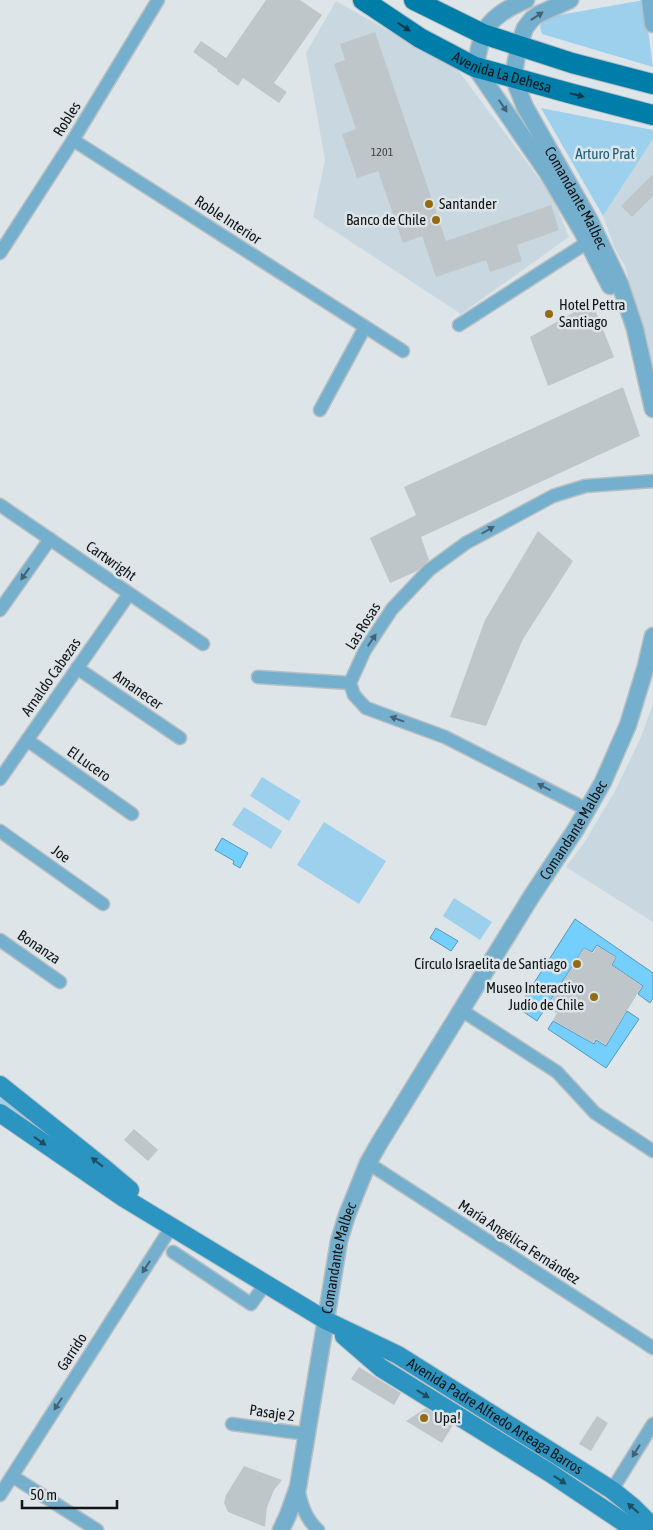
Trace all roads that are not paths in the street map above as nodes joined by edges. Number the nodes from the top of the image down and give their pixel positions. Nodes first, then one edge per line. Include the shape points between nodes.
1 (158, 0) edge
2 (363, 0) edge
3 (414, 0) edge
4 (526, 0) edge
5 (570, 0) edge
6 (650, 0) edge
7 (653, 24) edge
8 (483, 34) junction
9 (518, 45) junction
10 (475, 67) junction
11 (513, 77) junction
12 (653, 84) edge
13 (653, 115) edge
14 (72, 140) junction
15 (588, 242) junction
16 (0, 253) edge
17 (459, 325) dead end
18 (366, 327) junction
19 (403, 351) dead end
20 (641, 352) junction
21 (653, 409) edge
22 (320, 410) dead end
23 (653, 481) edge
24 (0, 505) edge
25 (50, 539) junction
26 (129, 594) junction
27 (0, 610) edge
28 (653, 636) edge
29 (203, 644) dead end
30 (77, 668) junction
31 (258, 677) dead end
32 (350, 683) junction
33 (180, 738) dead end
34 (27, 740) junction
35 (0, 779) edge
36 (588, 810) junction
37 (132, 814) dead end
38 (0, 831) edge
39 (103, 904) dead end
40 (0, 940) edge
41 (60, 982) dead end
42 (461, 1010) junction
43 (0, 1084) edge
44 (0, 1113) edge
45 (653, 1151) edge
46 (368, 1164) junction
47 (165, 1222) junction
48 (173, 1252) dead end
49 (266, 1283) junction
50 (327, 1321) junction
51 (653, 1348) edge
52 (232, 1424) dead end
53 (653, 1424) edge
54 (307, 1434) junction
55 (12, 1476) junction
56 (298, 1487) junction
57 (612, 1490) junction
58 (0, 1495) edge
59 (653, 1526) edge
60 (97, 1530) edge
61 (281, 1530) edge
62 (318, 1530) edge
63 (635, 1530) edge

1 - 14 street, Robles
2 -> 10 main road, Avenida La Dehesa via 420,38
3 - 8 main road, Avenida La Dehesa
4 - 8 street via 499,15
9 -> 5 street via 532,18
6 - 7 street
8 - 9 main road, Avenida La Dehesa
8 - 10 street
9 - 11 street
9 - 12 main road, Avenida La Dehesa via 580,66
10 - 11 main road, Avenida La Dehesa
10 -> 15 street, Comandante Malbec via 547,172
11 -> 13 main road, Avenida La Dehesa
11 - 20 street, Comandante Malbec via 525,107 606,250 623,291
14 - 16 street, Robles
14 - 18 street, Roble Interior
15 - 17 street, Comandante Malbec
15 - 20 street, Comandante Malbec
18 - 19 street, Roble Interior
18 - 22 street
20 - 21 street, Comandante Malbec
32 -> 23 street, Las Rosas via 392,609 429,570 466,543 553,496 585,486
24 - 25 street, Cartwright
25 - 26 street, Cartwright
25 -> 27 street
26 - 29 street, Cartwright
26 - 30 street, Arnaldo Cabezas
28 - 36 street, Comandante Malbec via 628,725
30 - 33 street, Amanecer
30 - 34 street, Arnaldo Cabezas
31 - 32 street
36 -> 32 street via 445,737 366,708 354,695
34 - 35 street, Arnaldo Cabezas
34 - 37 street, El Lucero
36 - 42 street, Comandante Malbec
38 - 39 street, Joe
40 - 41 street, Bonanza
42 - 45 street via 557,1072 595,1113
42 - 46 street, Comandante Malbec
47 -> 43 main road, Avenida Padre Alfredo Arteaga Barros
44 -> 47 main road, Avenida Padre Alfredo Arteaga Barros
46 - 50 street, Comandante Malbec via 339,1241
46 - 51 street, María Angélica Fernández
47 - 49 main road, Avenida Padre Alfredo Arteaga Barros
47 -> 55 street, Garrido
48 - 49 street via 252,1304
49 - 50 main road, Avenida Padre Alfredo Arteaga Barros
50 - 54 street, Comandante Malbec
50 - 57 main road, Avenida Padre Alfredo Arteaga Barros via 398,1355
50 -> 63 main road, Avenida Padre Alfredo Arteaga Barros via 381,1368
52 - 54 street, Pasaje 2
53 -> 57 street
54 - 56 street, Comandante Malbec
55 - 58 street, Garrido
55 - 60 street
56 - 61 street, Comandante Malbec
56 - 62 street via 301,1505
59 -> 57 main road, Avenida Padre Alfredo Arteaga Barros

